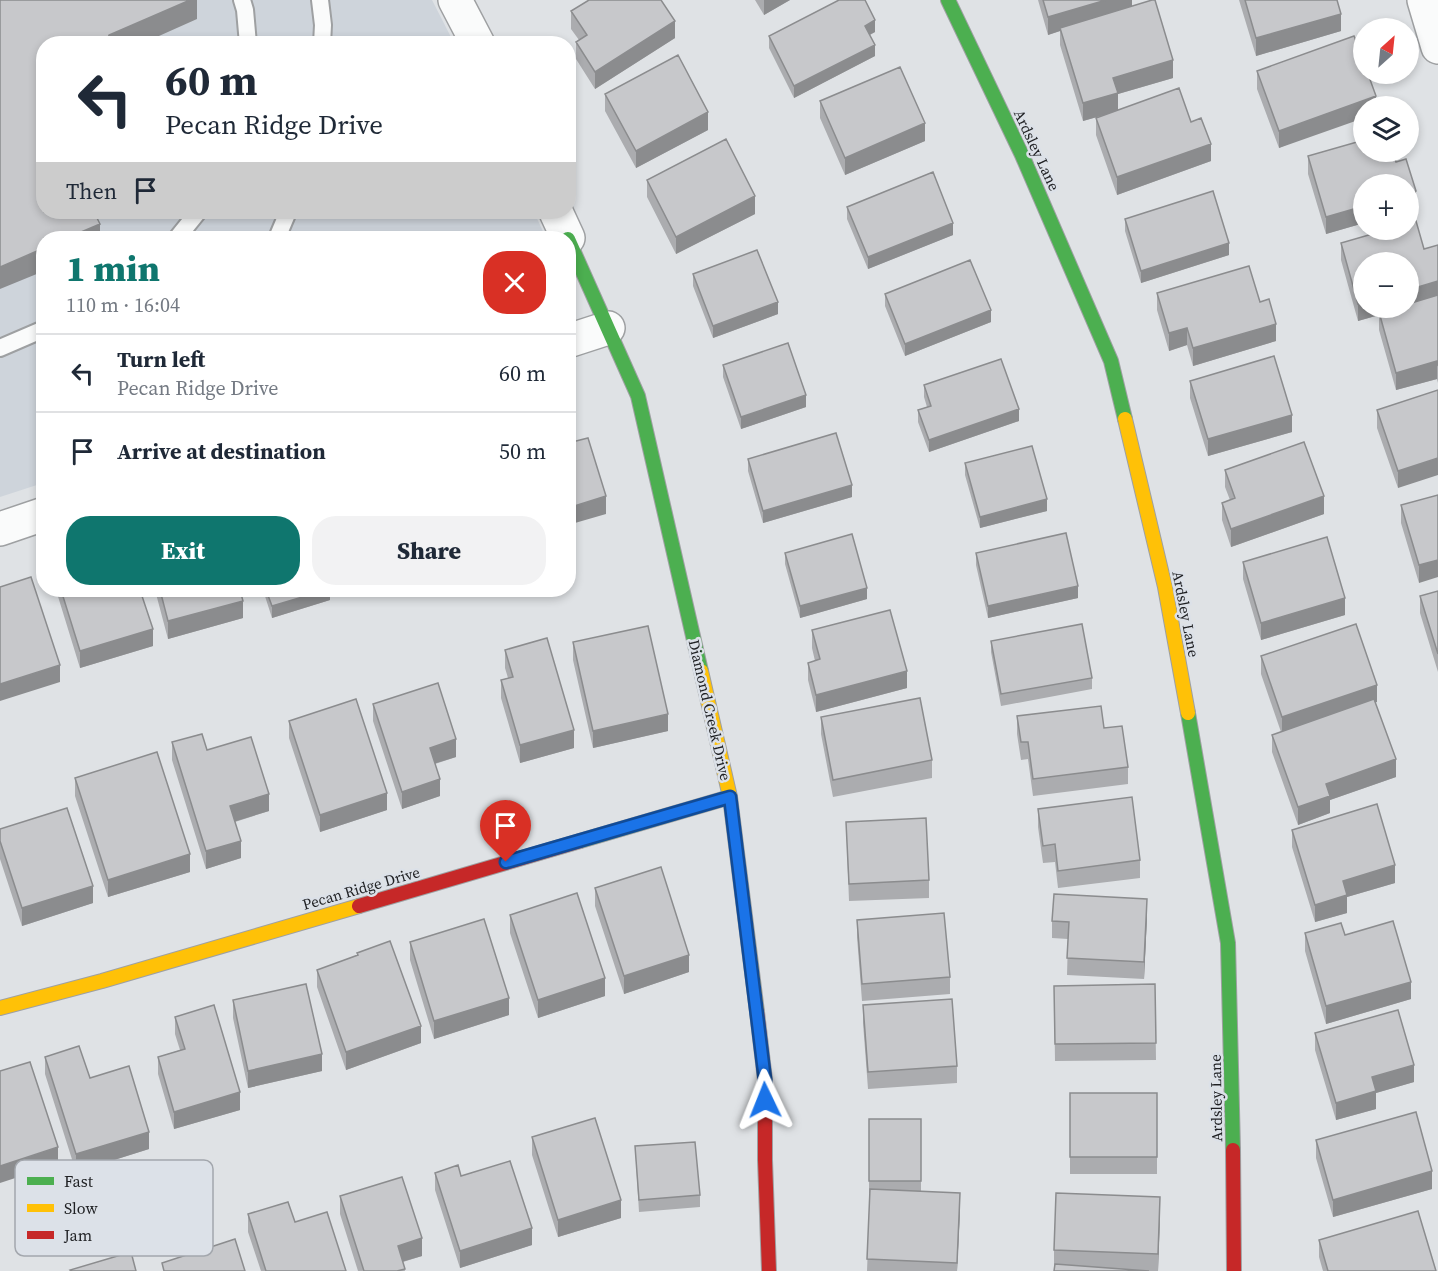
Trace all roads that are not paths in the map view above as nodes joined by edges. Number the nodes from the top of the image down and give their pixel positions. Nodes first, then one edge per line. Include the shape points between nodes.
1 (242, 0) edge
2 (320, 0) edge
3 (455, 0) edge
4 (948, 0) edge
5 (1424, 0) edge
6 (247, 36) edge
7 (322, 36) edge
8 (474, 36) edge
9 (1438, 46) edge
10 (192, 219) edge
11 (183, 231) edge
12 (576, 257) edge
13 (608, 328) junction
14 (36, 332) edge
15 (576, 338) edge
16 (0, 348) edge
17 (36, 517) edge
18 (0, 529) edge
19 (730, 797) junction
20 (0, 1008) edge
21 (769, 1271) edge
22 (1234, 1271) edge

1 - 6 lane
2 - 7 lane
3 - 8 street
4 - 22 street, Ardsley Lane via 1022,155 1111,361 1165,587 1228,944
5 - 9 street
10 - 11 lane
12 - 13 street, Diamond Creek Drive
13 - 15 street
13 - 19 street, Diamond Creek Drive via 638,396
14 - 16 lane
17 - 18 street
19 - 20 street, Pecan Ridge Drive
19 - 21 street, Diamond Creek Drive via 765,1080

